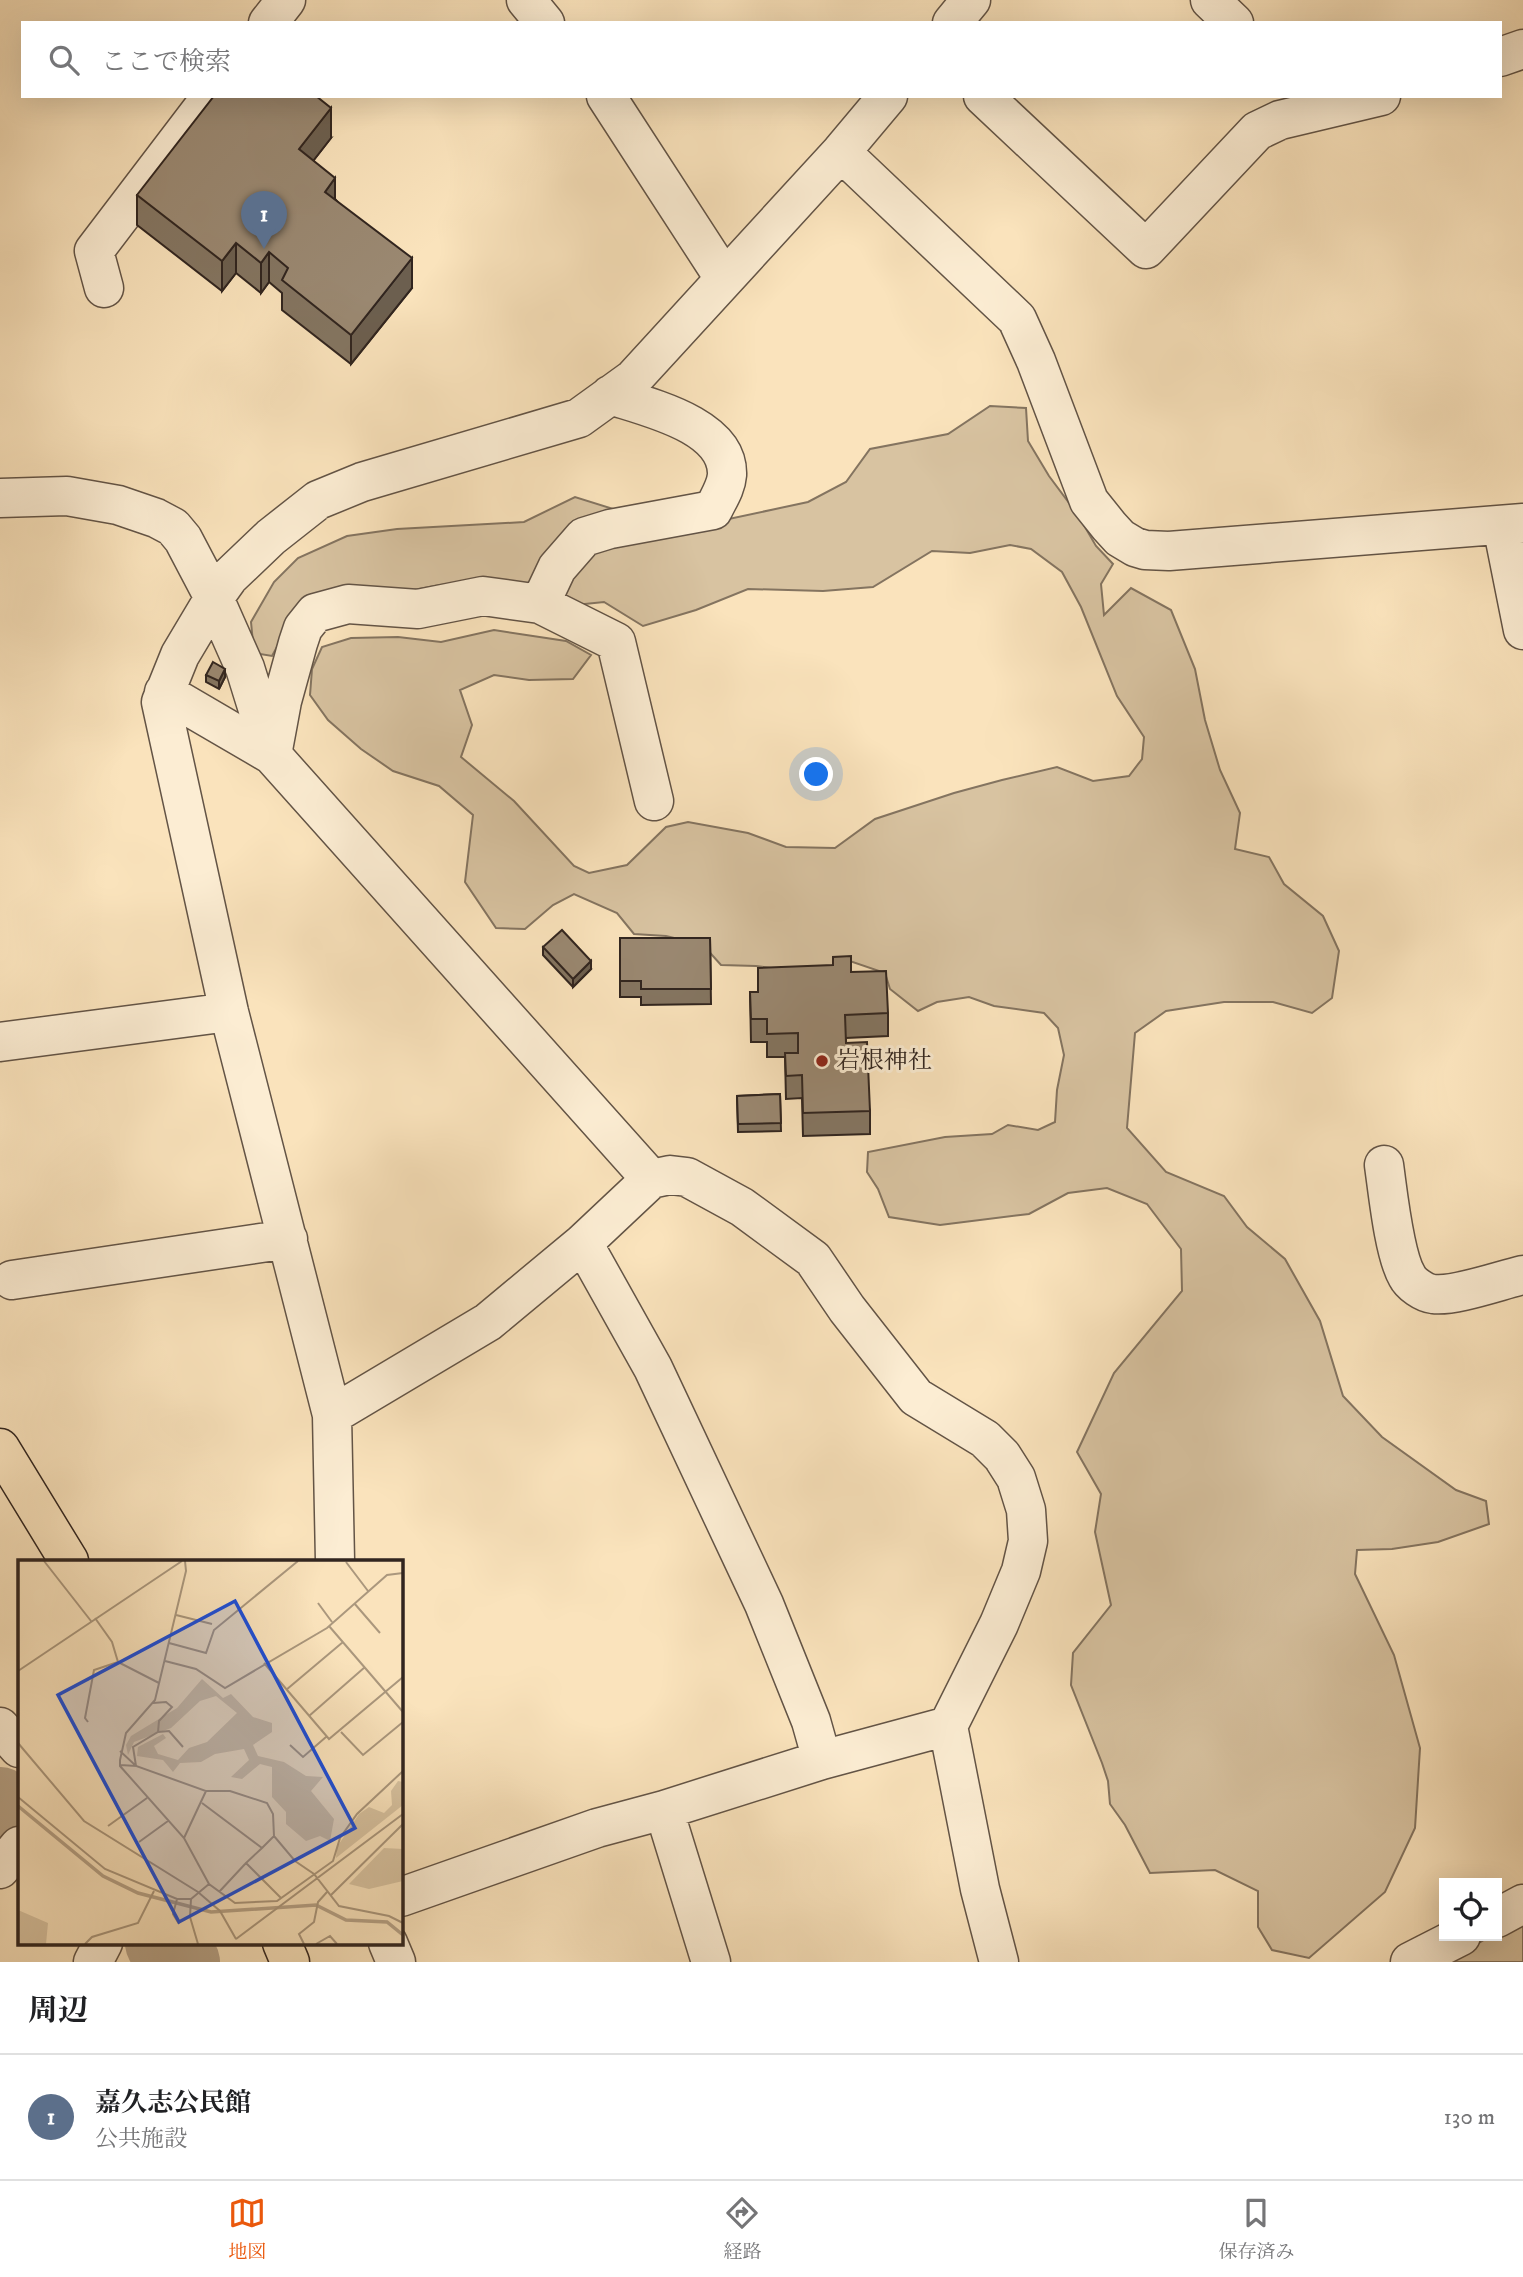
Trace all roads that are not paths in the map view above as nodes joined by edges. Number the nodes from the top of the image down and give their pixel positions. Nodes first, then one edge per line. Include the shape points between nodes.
1 (286, 0) edge
2 (526, 0) edge
3 (971, 0) edge
4 (1210, 0) edge
5 (270, 21) edge
6 (543, 21) edge
7 (953, 21) edge
8 (1232, 21) edge
9 (1523, 49) edge
10 (1502, 56) edge
11 (210, 98) edge
12 (607, 98) edge
13 (886, 98) edge
14 (985, 98) edge
15 (1373, 98) edge
16 (841, 152) junction
17 (724, 278) junction
18 (104, 288) dead end
19 (610, 395) junction
20 (0, 498) edge
21 (1512, 524) edge
22 (214, 598) junction
23 (540, 604) junction
24 (1523, 630) edge
25 (164, 692) junction
26 (272, 755) junction
27 (654, 801) dead end
28 (229, 1012) junction
29 (0, 1042) edge
30 (1384, 1165) dead end
31 (651, 1179) junction
32 (288, 1239) junction
33 (583, 1242) junction
34 (1523, 1275) edge
35 (12, 1280) dead end
36 (332, 1415) junction
37 (0, 1448) edge
38 (68, 1560) edge
39 (335, 1560) edge
40 (948, 1726) junction
41 (0, 1727) edge
42 (18, 1747) edge
43 (822, 1760) junction
44 (664, 1810) junction
45 (402, 1897) edge
46 (1523, 1904) edge
47 (1502, 1915) edge
48 (1451, 1941) edge
49 (102, 1944) edge
50 (282, 1944) edge
51 (388, 1944) edge
52 (93, 1962) edge
53 (290, 1962) edge
54 (396, 1962) edge
55 (710, 1962) edge
56 (999, 1962) edge
57 (1410, 1962) edge

1 - 5 street
2 - 6 street
3 - 7 street
4 - 8 street
9 - 10 street
11 - 18 street via 94,251
12 - 17 street
13 - 16 street
14 - 15 street via 1146,249 1257,131 1280,120
16 - 17 street
16 - 21 street via 1017,319 1089,501 1120,538 1135,547 1169,551
17 - 19 street via 633,379
19 - 22 street via 579,418 362,482 318,500 271,537
19 - 23 street via 677,416 703,434 723,451 724,489 713,510 584,537 557,568
20 - 22 street via 67,496 118,505 156,518 183,539
21 - 24 street
22 - 25 street
22 - 26 street via 245,668
23 - 26 street via 482,596 418,610 348,604 315,613 298,643
23 - 27 street via 616,642
25 - 26 street
25 - 28 street via 160,702
26 - 31 street
28 - 29 street
28 - 32 street
30 - 34 street via 1399,1257 1416,1286 1431,1294 1447,1293
31 - 33 street
31 - 40 street via 687,1177 741,1207 813,1259 916,1397 985,1439 1016,1478 1026,1510 1028,1541 1021,1572
32 - 35 street
32 - 36 street
33 - 36 street via 488,1322
33 - 43 street via 653,1368 764,1604
36 - 39 street
37 - 38 main road
40 - 43 street
40 - 56 street
41 - 42 street
43 - 44 street
44 - 45 street via 597,1828
44 - 55 street
46 - 47 street
48 - 57 street
49 - 52 street
50 - 53 main road
51 - 54 street

